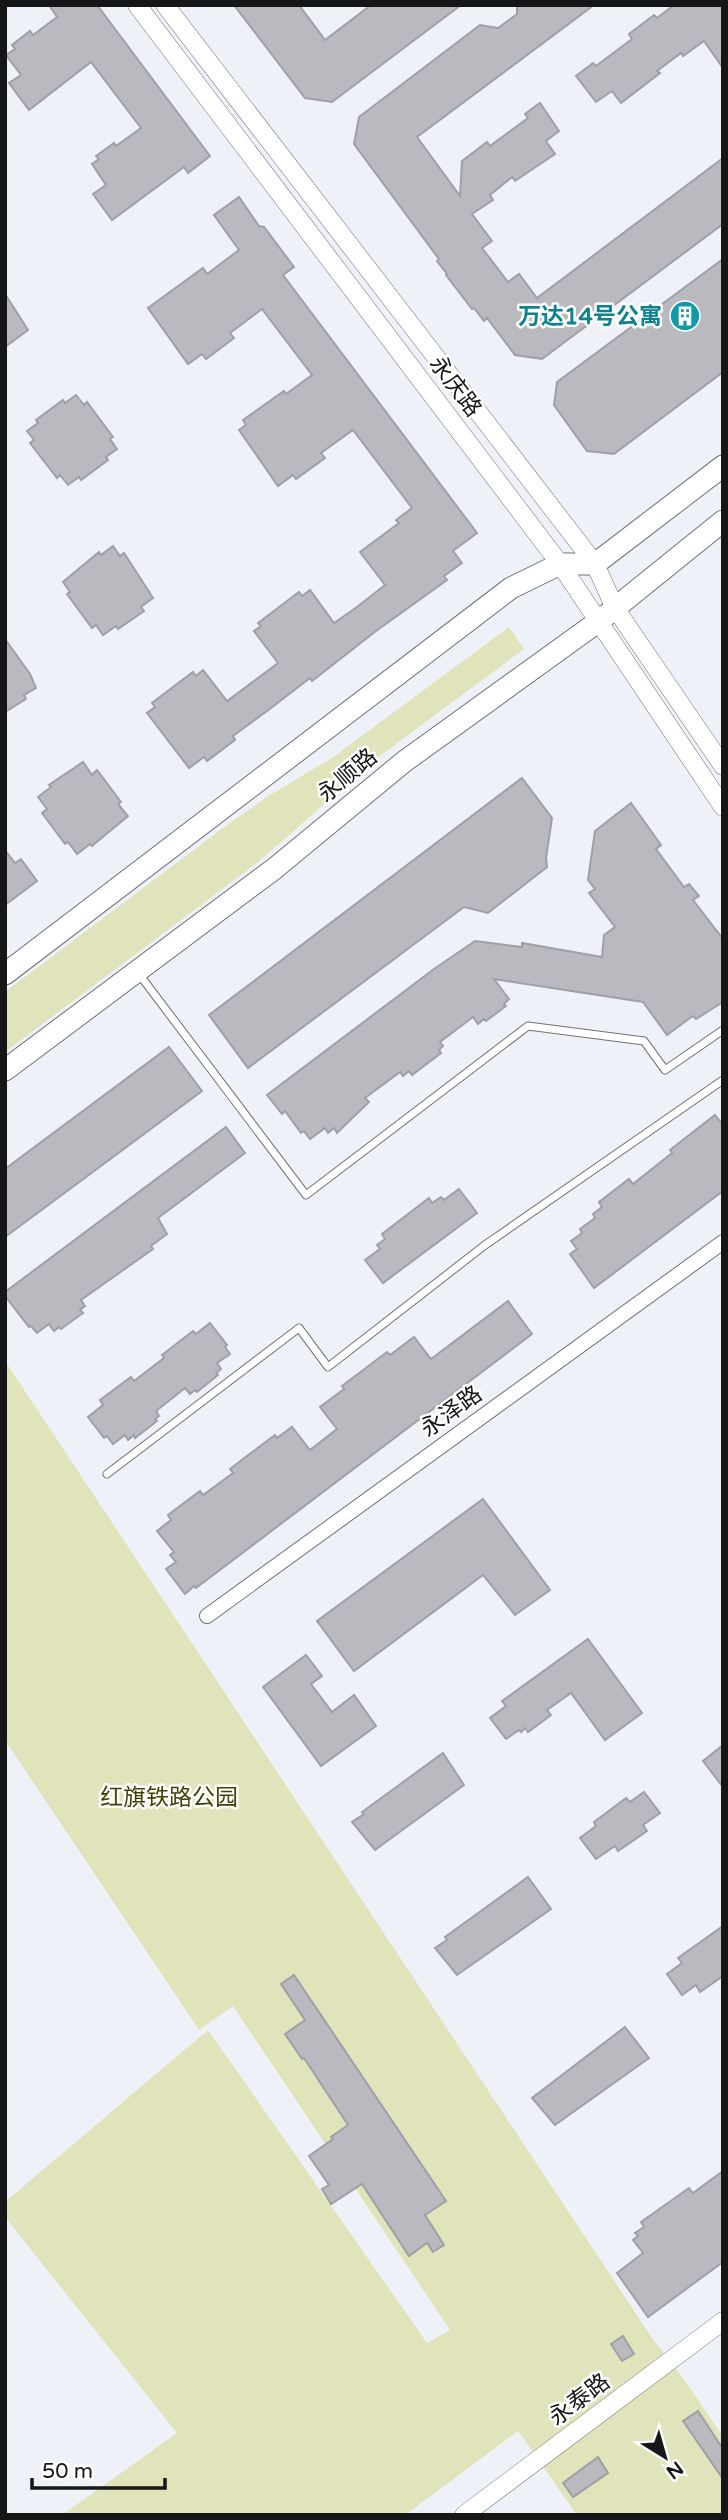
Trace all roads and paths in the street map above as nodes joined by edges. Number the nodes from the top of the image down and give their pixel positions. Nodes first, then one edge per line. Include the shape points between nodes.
1 (136, 5) edge
2 (165, 5) edge
3 (723, 466) edge
4 (723, 521) edge
5 (560, 564) junction
6 (595, 564) junction
7 (607, 615) junction
8 (723, 766) edge
9 (723, 807) edge
10 (137, 971) junction
11 (5, 974) edge
12 (723, 1030) edge
13 (5, 1070) edge
14 (723, 1080) edge
15 (723, 1242) edge
16 (107, 1474) dead end
17 (207, 1616) dead end
18 (723, 2321) edge
19 (464, 2515) edge

1 - 5 street, 永庆路
2 - 6 street, 永庆路
3 - 6 main road
4 - 7 main road, 永顺路
5 - 6 main road, 永顺路
5 - 7 street, 永庆路
5 - 11 main road, 永顺路 via 511,588
6 - 7 street, 永庆路
7 - 8 street, 永庆路
7 - 9 street, 永庆路
7 - 10 main road, 永顺路 via 405,761 274,869
10 - 12 lane via 306,1195 528,1026 644,1041 665,1070
10 - 13 main road, 永顺路
14 - 16 lane via 485,1245 328,1367 299,1328
15 - 17 street, 永泽路
18 - 19 street, 永泰路

